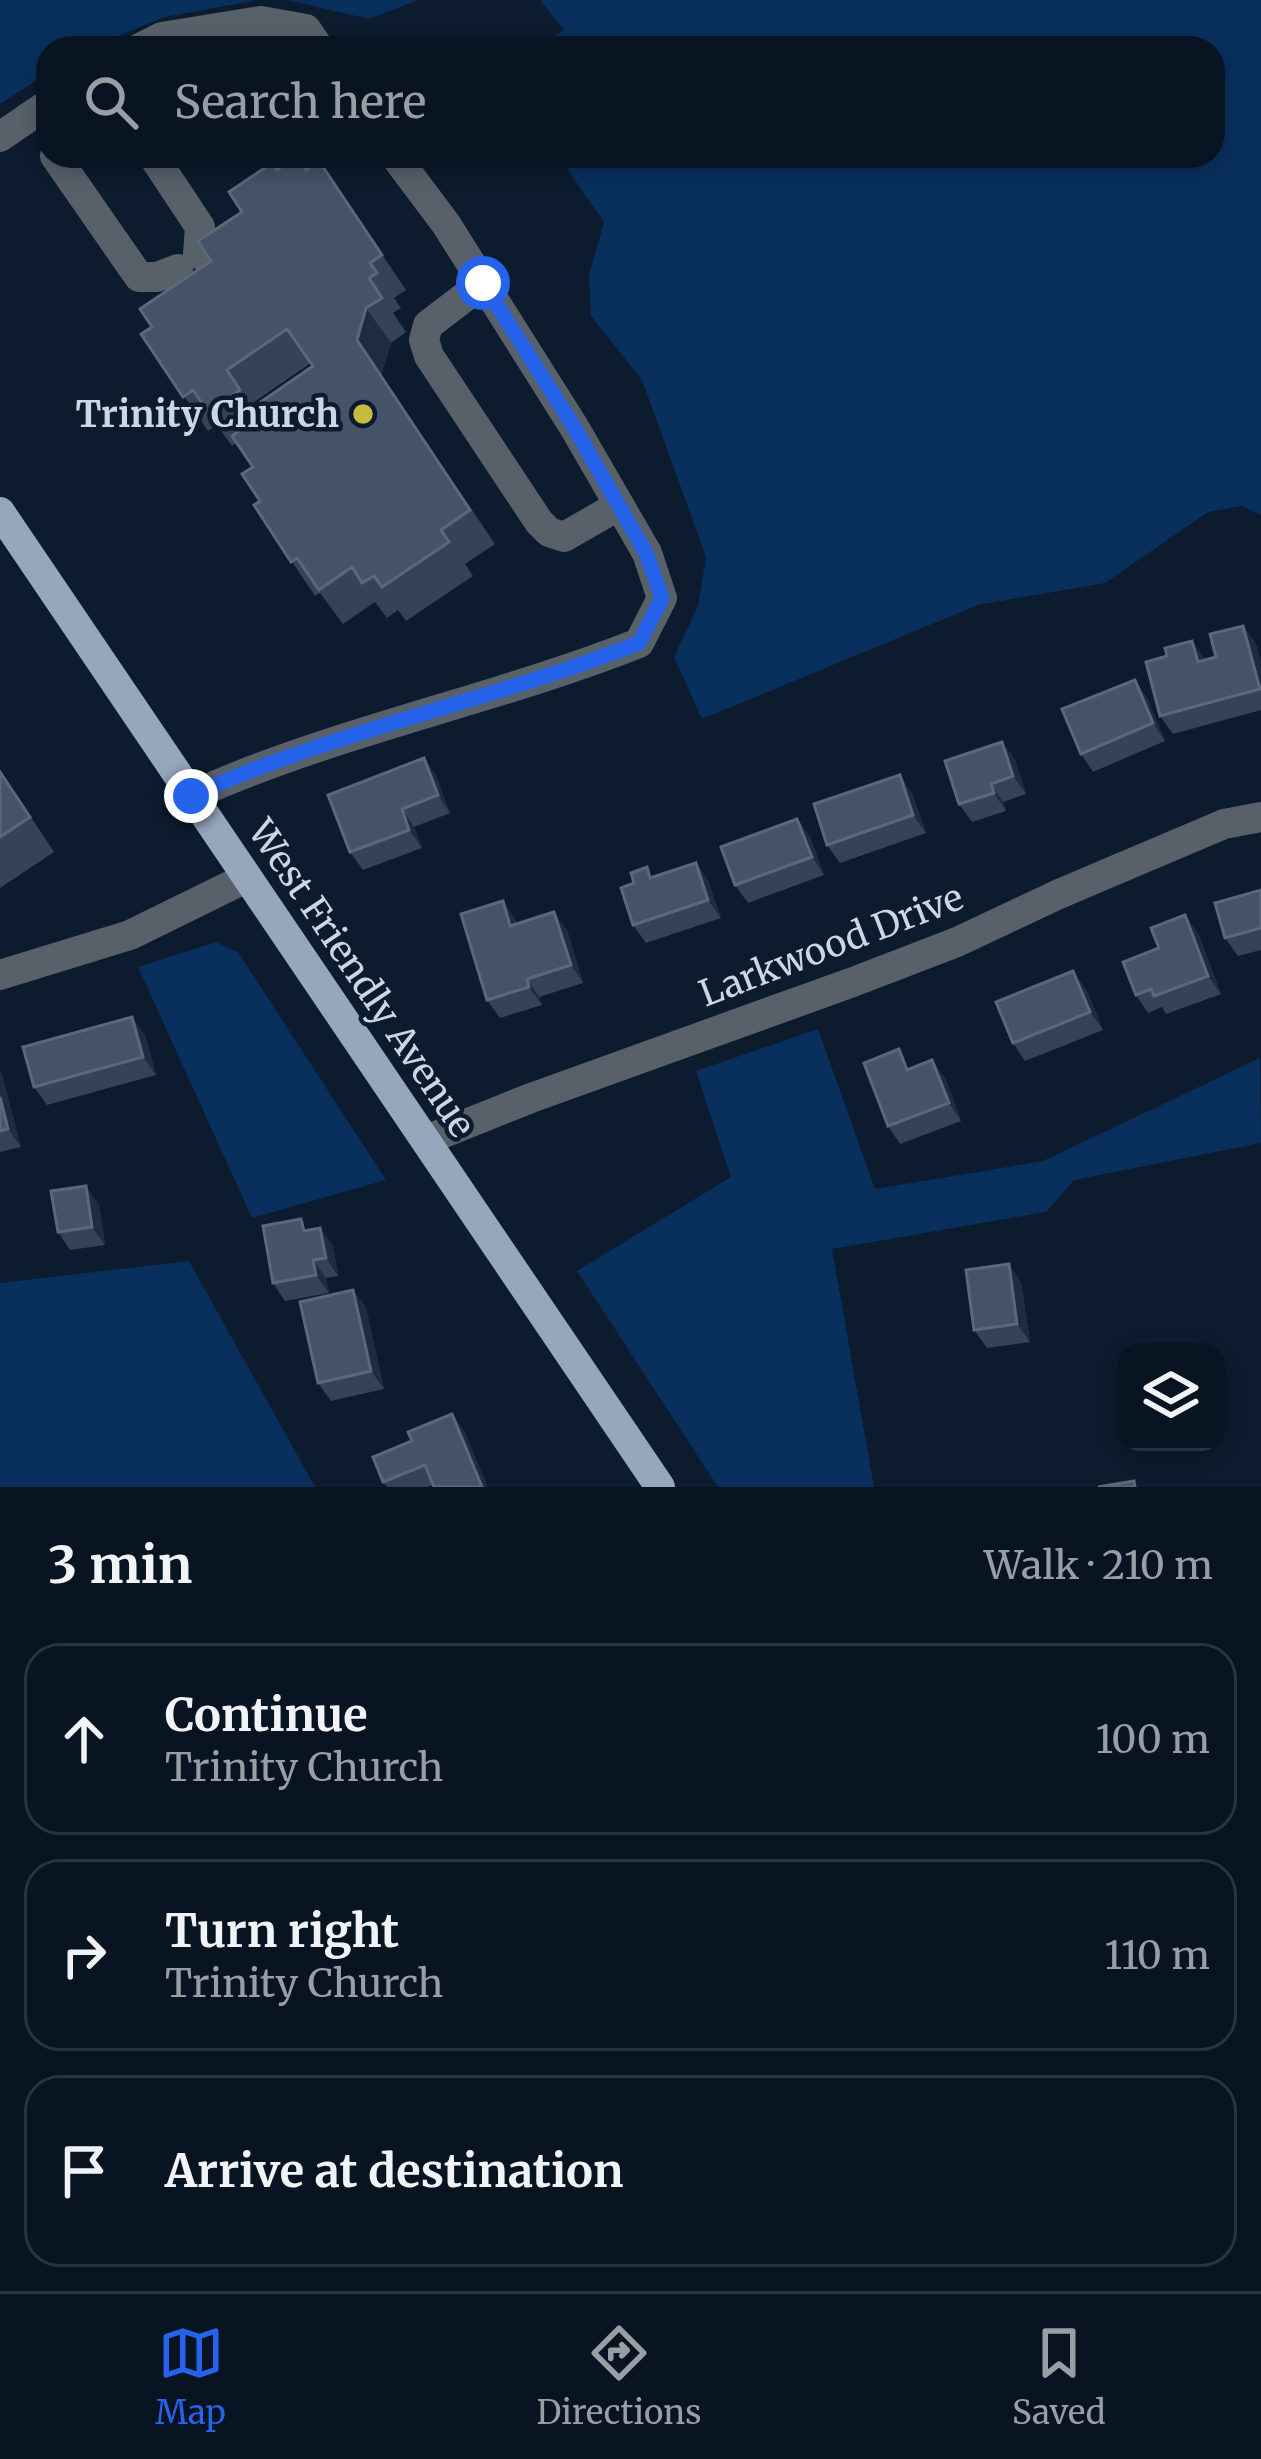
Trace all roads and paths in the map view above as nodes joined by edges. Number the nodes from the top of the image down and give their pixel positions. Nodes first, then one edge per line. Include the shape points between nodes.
1 (168, 36) edge
2 (311, 36) edge
3 (36, 112) edge
4 (0, 137) edge
5 (63, 168) edge
6 (161, 168) edge
7 (404, 168) edge
8 (483, 283) junction
9 (618, 506) junction
10 (0, 512) edge
11 (191, 796) junction
12 (1261, 817) edge
13 (246, 878) junction
14 (0, 975) edge
15 (426, 1140) junction
16 (661, 1487) edge

1 - 2 street via 261,21
3 - 4 street
5 - 6 street via 139,277 188,262 200,227
7 - 8 street
8 - 9 street
8 - 9 street via 428,325 429,356 549,532 564,537
9 - 11 street via 662,598 639,643 253,768
10 - 11 main road, West Friendly Avenue
11 - 13 main road, West Friendly Avenue
12 - 15 street, Larkwood Drive via 1224,824 895,966
13 - 14 street via 130,935
13 - 15 main road, West Friendly Avenue
15 - 16 main road, West Friendly Avenue

